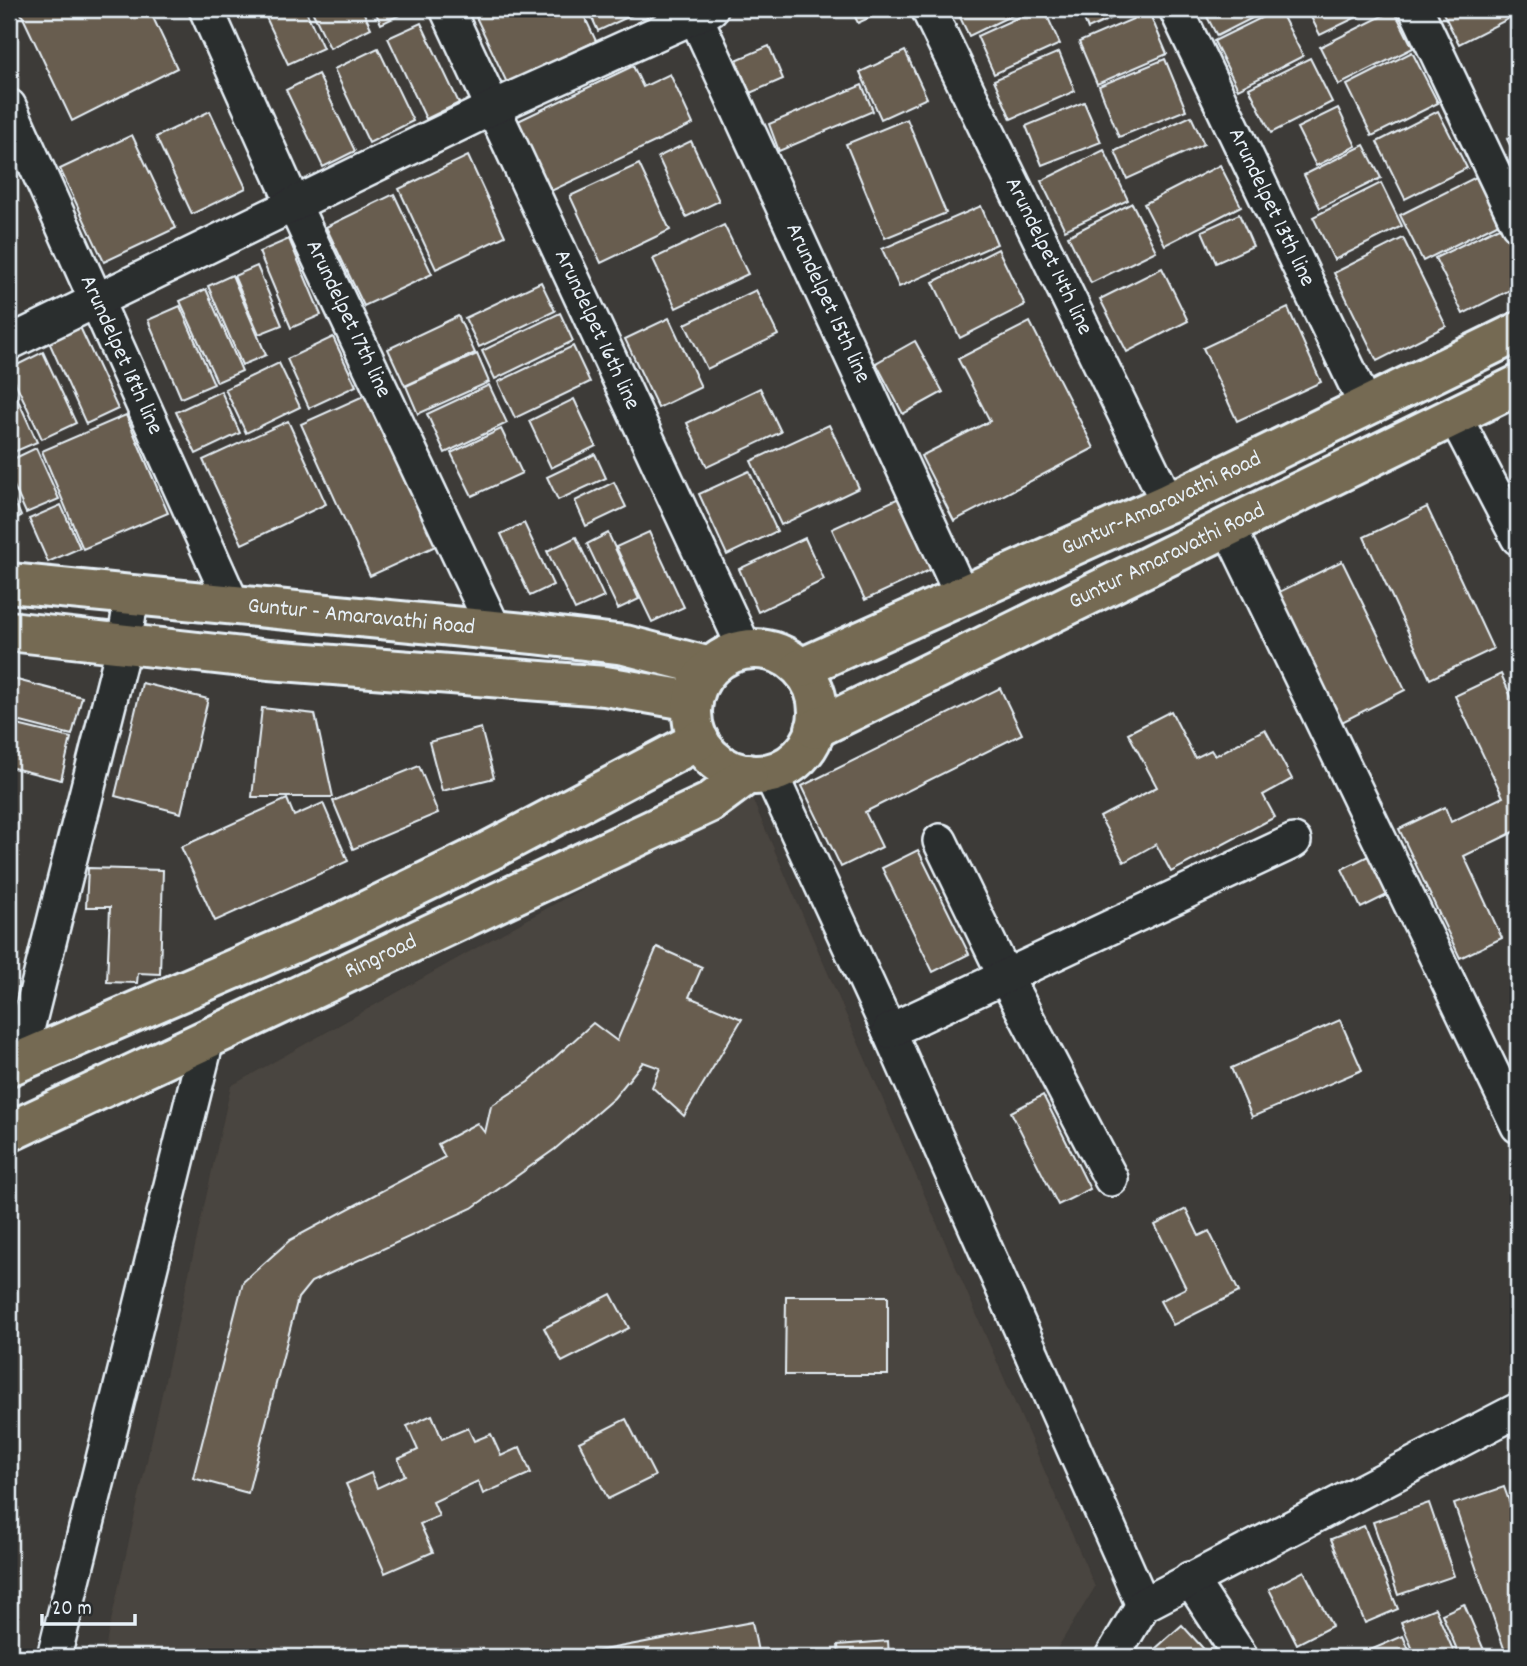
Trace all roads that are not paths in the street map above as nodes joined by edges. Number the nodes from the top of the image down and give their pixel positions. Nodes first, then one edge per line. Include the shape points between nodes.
1 (206, 9) edge
2 (447, 9) edge
3 (928, 9) edge
4 (1176, 9) edge
5 (1416, 9) edge
6 (700, 11) edge
7 (9, 106) edge
8 (492, 108) junction
9 (293, 203) junction
10 (1518, 224) edge
11 (96, 302) junction
12 (1518, 332) edge
13 (9, 343) edge
14 (1518, 385) edge
15 (1366, 406) junction
16 (1455, 417) junction
17 (1168, 503) junction
18 (1228, 526) junction
19 (1518, 538) edge
20 (9, 583) edge
21 (132, 594) junction
22 (962, 596) junction
23 (232, 603) junction
24 (494, 629) junction
25 (9, 631) edge
26 (124, 644) junction
27 (745, 649) junction
28 (710, 667) junction
29 (801, 668) junction
30 (693, 701) junction
31 (815, 729) junction
32 (699, 740) junction
33 (760, 774) junction
34 (940, 841) dead end
35 (1294, 841) dead end
36 (1006, 978) junction
37 (889, 1031) junction
38 (207, 1040) junction
39 (14, 1064) edge
40 (1509, 1083) edge
41 (1518, 1126) edge
42 (9, 1132) edge
43 (1111, 1178) dead end
44 (1518, 1410) edge
45 (1190, 1579) junction
46 (1143, 1605) junction
47 (54, 1657) edge
48 (1112, 1657) edge
49 (1241, 1657) edge

1 - 9 street, Arundelpet 17th line
2 - 8 street, Arundelpet 16th line
3 - 17 street, Arundelpet 14th line
4 - 15 street, Arundelpet 13th line
5 - 10 street
6 - 8 street
6 - 22 street, Arundelpet 15th line
7 - 11 street, Arundelpet 18th line
8 - 9 street
8 - 27 street, Arundelpet 16th line
9 - 11 street
9 - 24 street, Arundelpet 17th line
11 - 13 street
11 - 23 street, Arundelpet 18th line
12 - 15 main road, Guntur-Amaravathi Road
14 - 16 main road, Guntur Amaravathi Road
15 - 17 main road, Guntur-Amaravathi Road
16 - 18 main road, Guntur Amaravathi Road
16 - 19 street
17 - 22 main road, Guntur-Amaravathi Road
18 - 31 main road, Guntur Amaravathi Road
18 - 40 street
20 - 21 main road, Guntur - Amaravathi Road
21 - 23 main road, Guntur - Amaravathi Road
21 - 26 street
22 - 29 main road, Guntur-Amaravathi Road
23 - 24 main road, Guntur - Amaravathi Road
24 - 28 main road, Guntur - Amaravathi Road via 625,645
25 - 26 main road, Guntur - Amaravathi Road
26 - 30 main road, Guntur - Amaravathi Road via 605,686
26 - 39 street
27 - 28 main road
27 - 29 main road via 783,655
28 - 30 main road
29 - 31 main road via 818,708
30 - 32 main road via 692,722
31 - 33 main road via 806,749 790,764
32 - 33 main road via 710,757 728,769
32 - 39 main road via 345,921
33 - 37 street
33 - 38 main road, Ringroad via 709,803
34 - 36 street
35 - 36 street
36 - 37 street
36 - 43 street
37 - 46 street
38 - 42 main road, Ringroad
38 - 47 street
40 - 41 street
44 - 45 street
45 - 46 street
45 - 49 street
46 - 48 street

